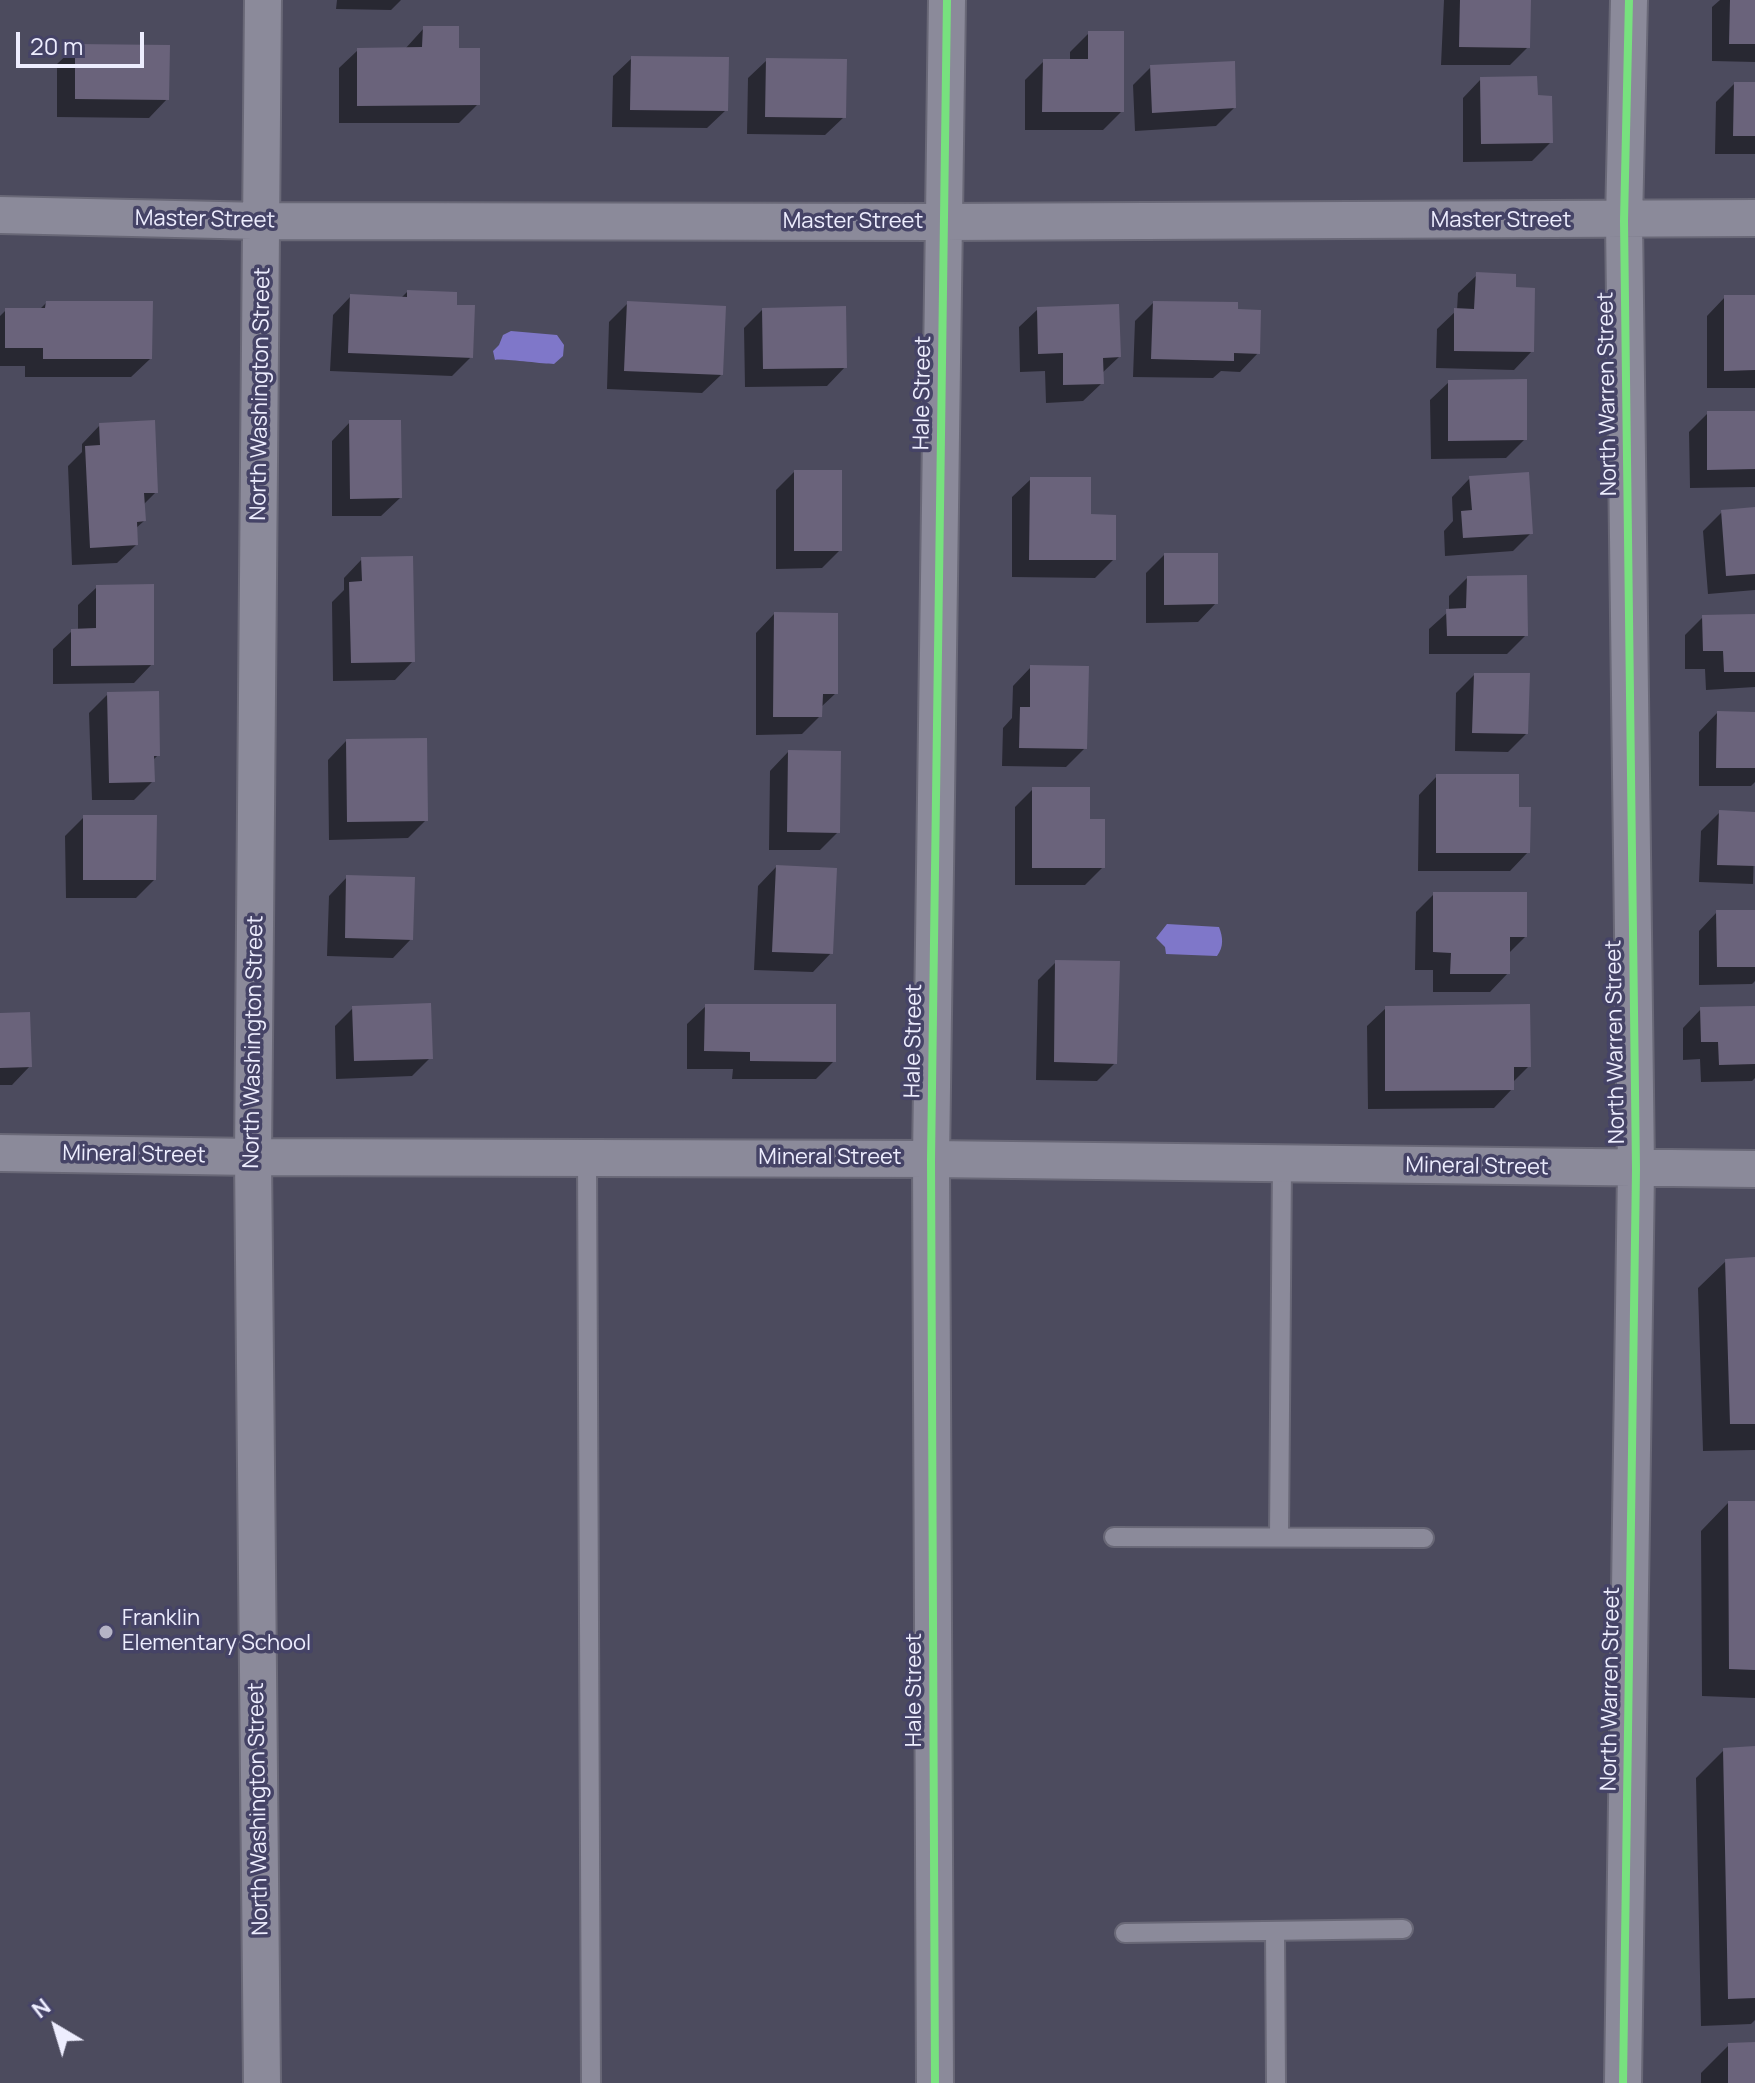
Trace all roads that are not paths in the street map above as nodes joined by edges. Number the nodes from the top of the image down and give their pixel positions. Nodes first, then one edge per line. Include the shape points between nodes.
1 (263, 0) edge
2 (947, 0) edge
3 (1629, 0) edge
4 (0, 215) edge
5 (1755, 218) edge
6 (263, 221) junction
7 (1624, 221) junction
8 (943, 222) junction
9 (0, 1153) edge
10 (253, 1157) junction
11 (587, 1158) junction
12 (931, 1159) junction
13 (1282, 1163) junction
14 (1636, 1169) junction
15 (1755, 1169) edge
16 (1279, 1536) junction
17 (1114, 1537) dead end
18 (1424, 1538) dead end
19 (1403, 1929) dead end
20 (1275, 1931) junction
21 (1125, 1933) dead end
22 (262, 2083) edge
23 (591, 2083) edge
24 (935, 2083) edge
25 (1276, 2083) edge
26 (1623, 2083) edge

1 - 6 street, North Washington Street
2 - 8 street, Hale Street
3 - 7 street, North Warren Street
4 - 6 street, Master Street
5 - 7 street, Master Street
6 - 8 street, Master Street
6 - 10 street, North Washington Street
7 - 8 street, Master Street
7 - 14 street, North Warren Street
8 - 12 street, Hale Street
9 - 10 street, Mineral Street
10 - 11 street, Mineral Street
10 - 22 street, North Washington Street
11 - 12 street, Mineral Street
11 - 23 lane
12 - 13 street, Mineral Street
12 - 24 street, Hale Street
13 - 14 street, Mineral Street
13 - 16 lane
14 - 15 street, Mineral Street
14 - 26 street, North Warren Street
16 - 17 lane
16 - 18 lane
19 - 20 lane
20 - 21 lane
20 - 25 lane

